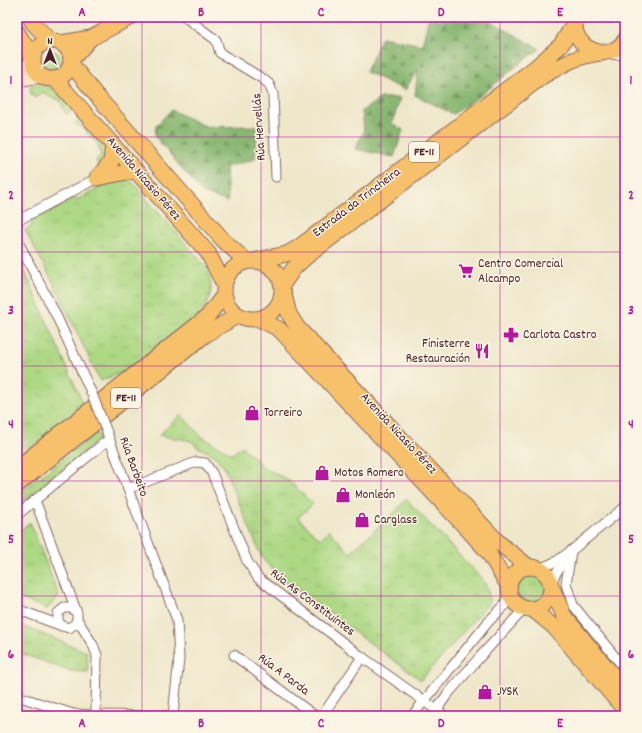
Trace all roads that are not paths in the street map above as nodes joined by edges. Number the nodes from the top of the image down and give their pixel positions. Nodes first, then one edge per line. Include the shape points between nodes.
1 (30, 17) edge
2 (131, 17) edge
3 (184, 17) edge
4 (575, 19) edge
5 (107, 22) edge
6 (17, 32) edge
7 (91, 38) junction
8 (625, 40) edge
9 (55, 42) junction
10 (604, 53) junction
11 (625, 54) edge
12 (33, 60) junction
13 (71, 61) junction
14 (17, 76) edge
15 (48, 78) junction
16 (17, 80) edge
17 (113, 145) junction
18 (136, 171) junction
19 (276, 177) dead end
20 (97, 178) junction
21 (17, 221) edge
22 (17, 240) edge
23 (251, 261) junction
24 (283, 287) junction
25 (224, 289) junction
26 (238, 315) junction
27 (259, 319) junction
28 (107, 434) junction
29 (17, 468) edge
30 (17, 485) edge
31 (128, 489) junction
32 (35, 500) junction
33 (625, 507) edge
34 (17, 515) edge
35 (571, 551) junction
36 (534, 568) junction
37 (551, 586) junction
38 (509, 589) junction
39 (17, 608) edge
40 (528, 608) junction
41 (77, 616) junction
42 (62, 626) junction
43 (234, 655) dead end
44 (362, 657) junction
45 (625, 669) edge
46 (625, 690) edge
47 (17, 696) edge
48 (423, 701) junction
49 (625, 710) edge
50 (434, 713) edge
51 (96, 715) edge
52 (175, 716) edge
53 (315, 716) edge
54 (322, 716) edge
55 (412, 716) edge
56 (445, 716) edge

1 - 9 main road via 33,23
2 - 5 main road
3 - 19 street, Rúa Hervellás via 216,40 220,53 269,84 273,94
4 - 10 main road, FE-11 via 578,40 585,47
4 - 23 main road, Estrada da Trincheira / FE-11 via 561,45 536,67 300,247 287,254
5 - 7 main road
6 - 12 main road
7 - 9 main road
7 - 13 main road
8 - 10 main road, FE-11 via 615,50
9 - 12 main road via 38,46
9 - 13 main road via 68,49
10 - 11 street
10 - 24 main road, Estrada da Trincheira / FE-11 via 587,54 543,76 306,257 294,268
12 - 14 main road
12 - 15 main road via 37,72
13 - 15 main road via 66,74
13 - 23 main road, Avenida Nicasio Pérez via 101,101 224,241
15 - 16 main road
15 - 17 main road, Avenida Nicasio Pérez
17 - 18 main road, Avenida Nicasio Pérez
17 - 20 main road via 111,162
18 - 20 main road
18 - 25 main road, Avenida Nicasio Pérez via 208,253
20 - 21 street
22 - 28 street, Rúa Barbeito, bridge via 56,315
23 - 24 main road via 266,263 274,268 280,275
23 - 25 main road via 238,264 232,270 227,276
24 - 27 main road via 281,300 276,309
24 - 36 main road, Avenida Nicasio Pérez via 289,314 297,327 499,543
25 - 26 main road via 227,302
25 - 29 main road, FE-11 via 207,317
26 - 27 main road via 248,319
26 - 30 main road, FE-11 via 205,335
27 - 38 main road, Avenida Nicasio Pérez via 279,329 459,520 488,552
28 - 31 street, Rúa Barbeito
28 - 32 street
31 - 44 street, Rúa As Constituíntes via 196,462 205,463 212,473 246,561 258,578
31 - 52 street, Rúa Barbeito via 177,620 180,659
32 - 34 street
32 - 41 street
33 - 35 street
35 - 36 street via 557,561
35 - 37 street via 556,573
35 - 45 street via 566,584 573,605
36 - 37 main road via 545,572
36 - 38 main road via 517,571
37 - 40 main road via 550,594 543,604
37 - 46 main road via 564,616
38 - 40 main road via 515,602
38 - 48 street via 504,606 488,621
39 - 42 street
40 - 49 main road via 554,627
40 - 50 street via 495,640
41 - 42 street via 69,628
41 - 42 street via 72,608 61,610 57,616
41 - 51 street via 97,655
43 - 53 street, Rúa A Parda
44 - 48 street, Rúa As Constituíntes
44 - 54 street
47 - 51 street via 73,714
48 - 50 street, Rúa As Constituíntes
48 - 55 street
50 - 56 street, Rúa As Constituíntes
51 - 52 street

